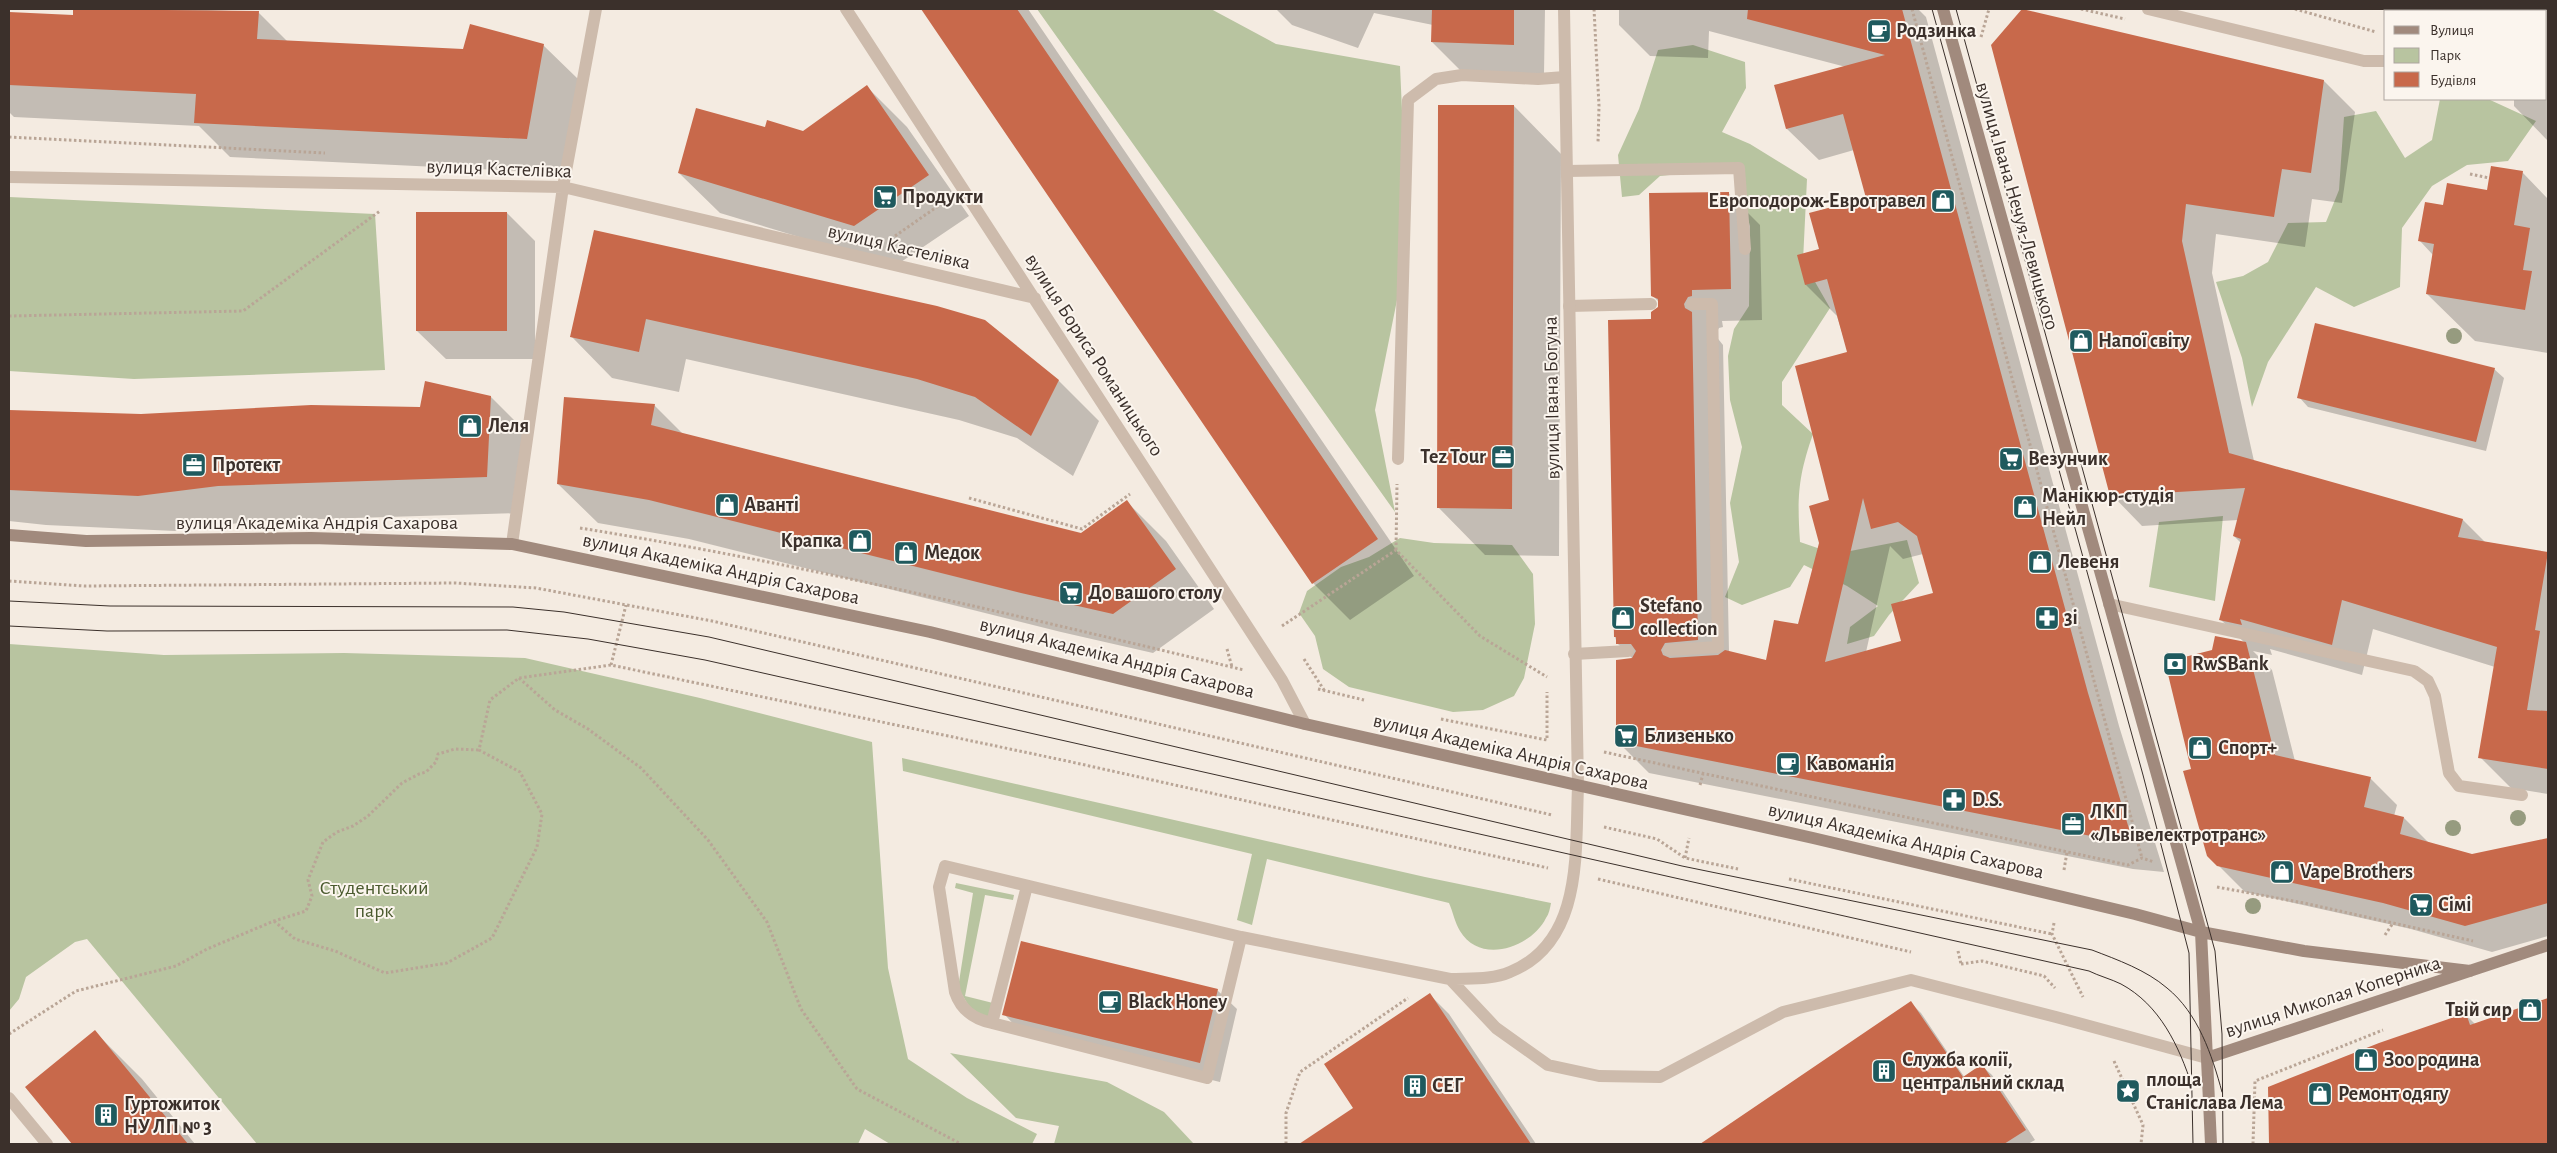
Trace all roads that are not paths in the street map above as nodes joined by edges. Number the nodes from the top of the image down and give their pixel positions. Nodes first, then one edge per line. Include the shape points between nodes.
1 (596, 9) edge
2 (846, 9) edge
3 (1564, 9) edge
4 (1943, 9) edge
5 (2148, 9) edge
6 (2384, 61) edge
7 (1566, 77) junction
8 (1567, 171) junction
9 (9, 178) edge
10 (563, 187) junction
11 (1745, 249) dead end
12 (1035, 298) junction
13 (1651, 304) dead end
14 (1692, 304) dead end
15 (1569, 306) junction
16 (1398, 458) road end
17 (9, 535) edge
18 (512, 544) junction
19 (2109, 604) junction
20 (1669, 650) dead end
21 (1628, 651) dead end
22 (1574, 654) junction
23 (1306, 724) junction
24 (1578, 787) junction
25 (2522, 795) dead end
26 (1027, 886) junction
27 (2201, 932) junction
28 (1241, 937) junction
29 (2548, 945) edge
30 (2470, 971) junction
31 (1450, 979) junction
32 (992, 1022) junction
33 (2207, 1058) junction
34 (9, 1098) edge
35 (2208, 1142) edge
36 (47, 1144) edge

1 - 10 street
2 - 12 street, вулиця Бориса Романицького
3 - 7 street, вулиця Івана Богуна
4 - 19 main road, вулиця Івана Нечуя-Левицького
5 - 6 street via 2364,61
7 - 8 street, вулиця Івана Богуна
7 - 16 street via 1538,79 1462,75 1436,79 1408,100
8 - 11 street via 1739,168
8 - 15 street, вулиця Івана Богуна
9 - 10 street, вулиця Кастелівка
10 - 12 street, вулиця Кастелівка
10 - 18 street
12 - 23 street, вулиця Бориса Романицького via 1282,680
13 - 15 street
14 - 20 street via 1712,304 1718,647
15 - 22 street, вулиця Івана Богуна
17 - 18 main road, вулиця Академіка Андрія Сахарова via 86,541 312,538
18 - 23 main road, вулиця Академіка Андрія Сахарова via 930,632
19 - 25 street via 2414,671 2428,681 2435,696 2449,773 2459,786
19 - 27 main road, вулиця Івана Нечуя-Левицького
21 - 22 street
22 - 24 street, вулиця Івана Богуна
23 - 24 main road, вулиця Академіка Андрія Сахарова
24 - 27 main road, вулиця Академіка Андрія Сахарова via 1822,840
24 - 31 street, вулиця Івана Богуна via 1574,873 1564,917 1556,932 1526,964 1494,977
26 - 28 street, вулиця Івана Богуна
26 - 32 street
26 - 32 street, вулиця Івана Богуна via 945,866 939,888 958,1001 971,1016
27 - 30 main road, вулиця Миколая Коперника via 2304,951
27 - 33 main road, вулиця Івана Нечуя-Левицького
28 - 31 street, вулиця Івана Богуна
28 - 32 street via 1207,1078
29 - 30 main road, вулиця Миколая Коперника
30 - 33 main road, вулиця Миколая Коперника
31 - 33 street via 1496,1028 1548,1065 1599,1076 1660,1077 1783,1012 1911,980
33 - 35 main road, вулиця Івана Нечуя-Левицького
34 - 36 street

